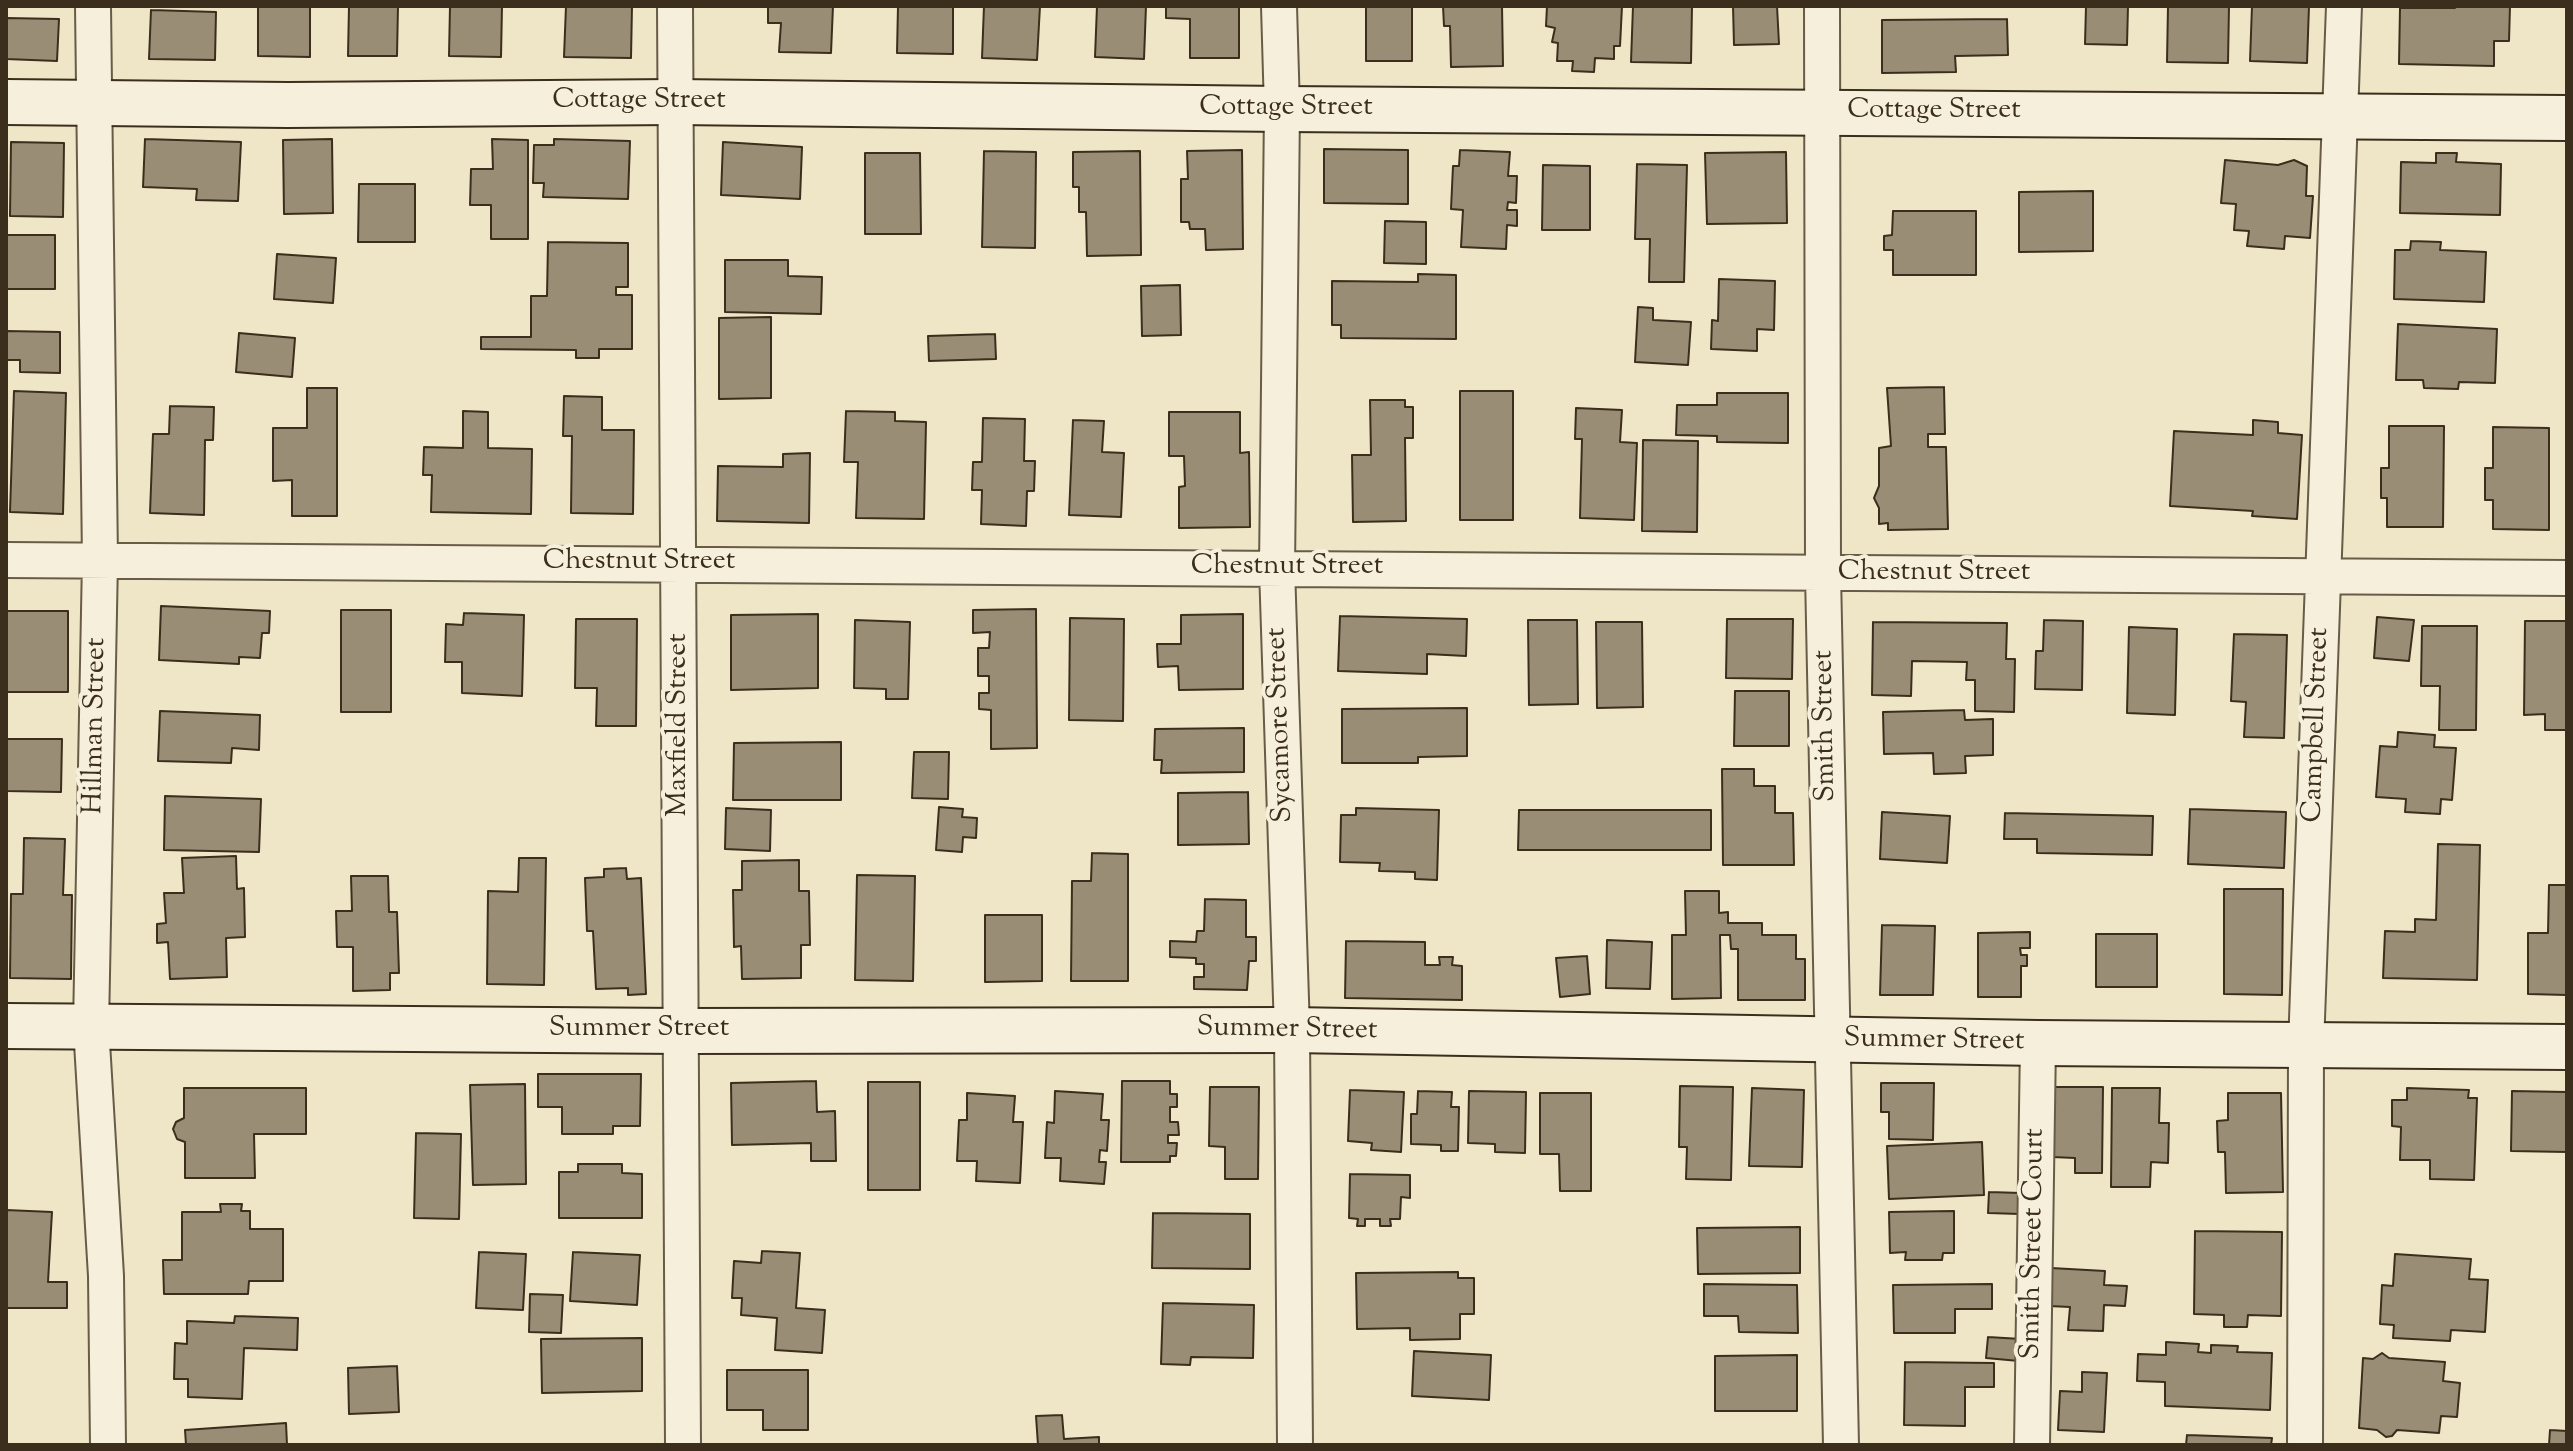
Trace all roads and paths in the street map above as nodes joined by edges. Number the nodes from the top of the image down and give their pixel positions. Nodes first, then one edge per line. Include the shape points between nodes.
1 (93, 6) edge
2 (675, 6) edge
3 (1279, 6) edge
4 (1822, 6) edge
5 (2344, 6) edge
6 (6, 102) edge
7 (676, 102) junction
8 (95, 105) junction
9 (1282, 109) junction
10 (1821, 112) junction
11 (2339, 117) junction
12 (2567, 118) edge
13 (6, 560) edge
14 (100, 560) junction
15 (679, 564) junction
16 (1277, 568) junction
17 (1823, 574) junction
18 (2323, 576) junction
19 (2567, 578) edge
20 (6, 1026) edge
21 (91, 1026) junction
22 (1292, 1030) junction
23 (682, 1031) junction
24 (1834, 1040) junction
25 (2038, 1043) junction
26 (2306, 1046) junction
27 (2567, 1047) edge
28 (108, 1445) edge
29 (683, 1445) edge
30 (1295, 1445) edge
31 (1841, 1445) edge
32 (2032, 1445) edge
33 (2305, 1445) edge

1 - 8 street, Hillman Street
2 - 7 street, Maxfield Street
3 - 9 street, Sycamore Street
4 - 10 street, Smith Street
5 - 11 street, Campbell Street
6 - 8 main road, Cottage Street
7 - 8 main road, Cottage Street
7 - 9 main road, Cottage Street
7 - 15 street, Maxfield Street
8 - 14 street, Hillman Street
9 - 10 main road, Cottage Street
9 - 16 street, Sycamore Street
10 - 11 main road, Cottage Street
10 - 17 street, Smith Street
11 - 12 main road, Cottage Street
11 - 18 street, Campbell Street
13 - 14 street, Chestnut Street
14 - 15 street, Chestnut Street
14 - 21 street, Hillman Street
15 - 16 street, Chestnut Street
15 - 23 street, Maxfield Street
16 - 17 street, Chestnut Street
16 - 22 street, Sycamore Street
17 - 18 street, Chestnut Street
17 - 24 street, Smith Street
18 - 19 street, Chestnut Street
18 - 26 street, Campbell Street
20 - 21 main road, Summer Street
21 - 23 main road, Summer Street
21 - 28 street, Hillman Street via 106,1276
22 - 23 main road, Summer Street
22 - 24 main road, Summer Street
22 - 30 street, Sycamore Street
23 - 29 street, Maxfield Street
24 - 25 main road, Summer Street
24 - 31 street, Smith Street
25 - 26 main road, Summer Street
25 - 32 street, Smith Street Court
26 - 27 main road, Summer Street
26 - 33 street, Campbell Street

